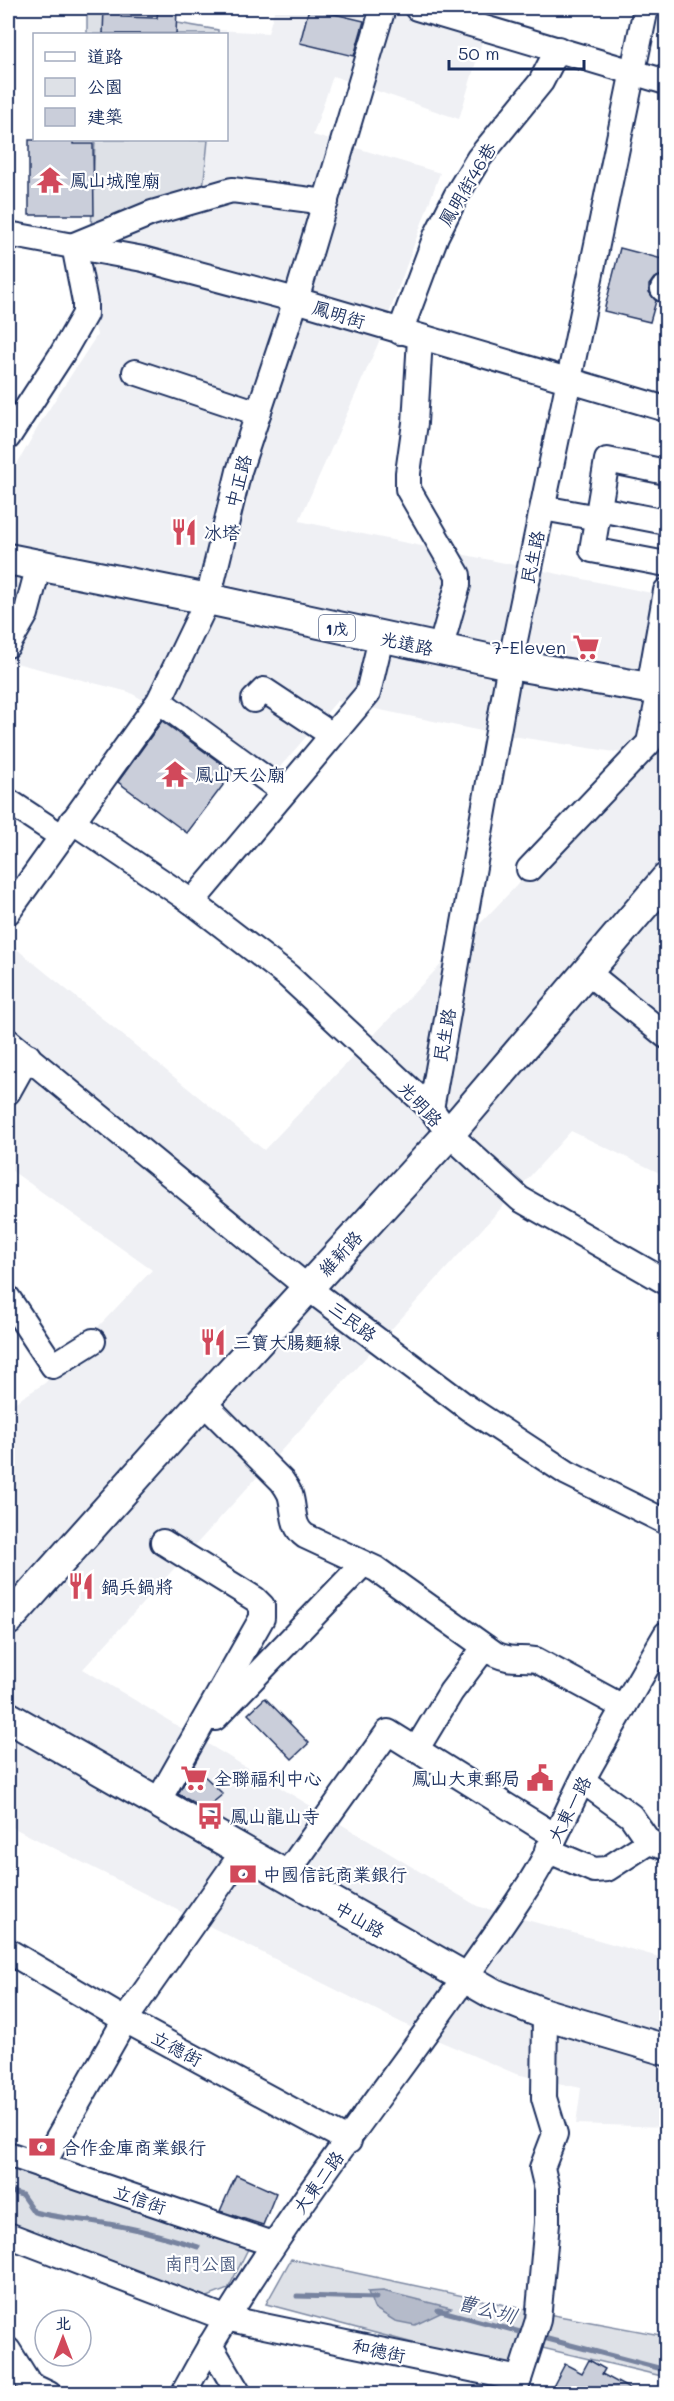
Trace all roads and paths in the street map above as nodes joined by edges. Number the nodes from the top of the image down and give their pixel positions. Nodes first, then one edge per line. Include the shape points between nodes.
1 (383, 8) edge
2 (417, 8) edge
3 (646, 8) edge
4 (558, 50) junction
5 (633, 72) junction
6 (666, 82) edge
7 (326, 202) junction
8 (8, 234) edge
9 (74, 245) junction
10 (296, 300) junction
11 (410, 335) junction
12 (135, 372) dead end
13 (569, 381) junction
14 (666, 409) edge
15 (258, 413) junction
16 (8, 437) edge
17 (666, 472) edge
18 (543, 508) junction
19 (598, 513) junction
20 (666, 522) edge
21 (8, 559) edge
22 (666, 564) edge
23 (39, 565) junction
24 (666, 591) edge
25 (208, 599) junction
26 (381, 638) junction
27 (8, 645) edge
28 (440, 650) junction
29 (510, 664) junction
30 (658, 689) edge
31 (254, 700) dead end
32 (159, 701) junction
33 (332, 735) junction
34 (284, 792) junction
35 (8, 801) edge
36 (66, 828) junction
37 (529, 869) dead end
38 (666, 879) edge
39 (192, 902) junction
40 (8, 912) edge
41 (587, 972) junction
42 (666, 1036) edge
43 (8, 1041) edge
44 (28, 1056) junction
45 (8, 1092) edge
46 (431, 1109) junction
47 (449, 1134) junction
48 (666, 1282) edge
49 (308, 1287) junction
50 (8, 1298) edge
51 (93, 1341) dead end
52 (203, 1402) junction
53 (666, 1522) edge
54 (163, 1542) dead end
55 (363, 1564) junction
56 (8, 1620) edge
57 (666, 1634) edge
58 (485, 1647) junction
59 (623, 1707) junction
60 (8, 1717) edge
61 (191, 1744) junction
62 (416, 1750) junction
63 (583, 1781) junction
64 (157, 1803) junction
65 (551, 1843) junction
66 (658, 1845) edge
67 (243, 1852) junction
68 (285, 1876) junction
69 (8, 1951) edge
70 (465, 1979) junction
71 (545, 2014) junction
72 (125, 2020) junction
73 (666, 2050) edge
74 (348, 2140) junction
75 (8, 2154) edge
76 (42, 2166) junction
77 (8, 2235) edge
78 (273, 2244) junction
79 (225, 2318) junction
80 (210, 2345) junction
81 (8, 2350) edge
82 (516, 2386) edge
83 (36, 2391) edge
84 (183, 2394) edge
85 (239, 2394) edge

1 - 7 street, 中正路
2 - 4 street
3 - 5 street, 民生路
4 - 5 street
4 - 11 street, 鳳明街46巷 via 541,82 478,158 456,196 436,236
5 - 6 street
5 - 13 street, 民生路
7 - 9 street via 232,190 152,213
7 - 10 street, 中正路
8 - 9 street, 鳳明街
9 - 10 street, 鳳明街 via 143,259
9 - 16 street via 85,314
10 - 11 street, 鳳明街
10 - 15 street, 中正路
11 - 13 street, 鳳明街
11 - 28 street, 鳳明街46巷 via 415,423 408,489 458,575
12 - 15 street
13 - 14 street, 鳳明街
13 - 18 street, 民生路
15 - 25 street, 中正路 via 239,471
17 - 19 street via 608,460
18 - 19 street
18 - 29 street, 民生路
19 - 20 street
19 - 22 street via 592,550
21 - 23 main road, 光遠路 / 1戊
23 - 25 main road, 光遠路 / 1戊
23 - 27 street via 26,614
24 - 30 street
25 - 26 main road, 光遠路 / 1戊
25 - 32 street, 中正路
26 - 28 main road, 光遠路 / 1戊
26 - 33 street via 368,693
28 - 29 main road, 光遠路 / 1戊
29 - 30 main road, 光遠路 / 1戊
29 - 46 street, 民生路
30 - 37 street via 649,743
31 - 33 street via 264,690
32 - 34 street
32 - 36 street, 中正路
33 - 34 street
34 - 39 street
35 - 36 street, 光明路
36 - 39 street, 光明路
36 - 40 street, 中正路
38 - 41 main road, 維新路
39 - 46 street, 光明路 via 288,976
41 - 42 street
41 - 47 main road, 維新路
43 - 44 street, 三民路
44 - 45 street
44 - 49 street, 三民路
46 - 47 street, 光明路
47 - 48 street, 光明路 via 520,1199
47 - 49 main road, 維新路
49 - 52 main road, 維新路
49 - 53 street, 三民路 via 468,1408 567,1473
50 - 51 street via 53,1366
52 - 55 street via 282,1481 290,1494 299,1532
52 - 56 main road, 維新路
54 - 61 street via 262,1606 262,1618
55 - 58 street via 376,1569
55 - 61 street
57 - 59 street, 大東一路
58 - 59 street via 506,1659 536,1660
58 - 62 street via 451,1692
59 - 63 street, 大東一路
60 - 64 main road, 中山路
61 - 64 street
62 - 65 street
62 - 68 street via 388,1732
63 - 65 street, 大東一路
63 - 66 street via 631,1816
64 - 67 main road, 中山路
65 - 66 street via 594,1870 607,1869
65 - 70 street, 大東一路 via 526,1889
67 - 68 main road, 中山路
67 - 72 street
68 - 70 main road, 中山路
69 - 72 street, 立德街
70 - 71 main road, 中山路 via 494,1995
70 - 74 street, 大東二路
71 - 73 main road, 中山路
71 - 82 street via 544,2097 555,2134 542,2168 547,2189 547,2223 538,2320
72 - 74 street, 立德街
72 - 76 street
74 - 78 street, 大東二路
75 - 76 street, 立信街
76 - 78 street, 立信街
77 - 79 street
78 - 79 street, 大東二路
79 - 80 street, 大東二路
79 - 82 street, 和德街
80 - 84 street, 大東二路
80 - 85 street
81 - 83 street

